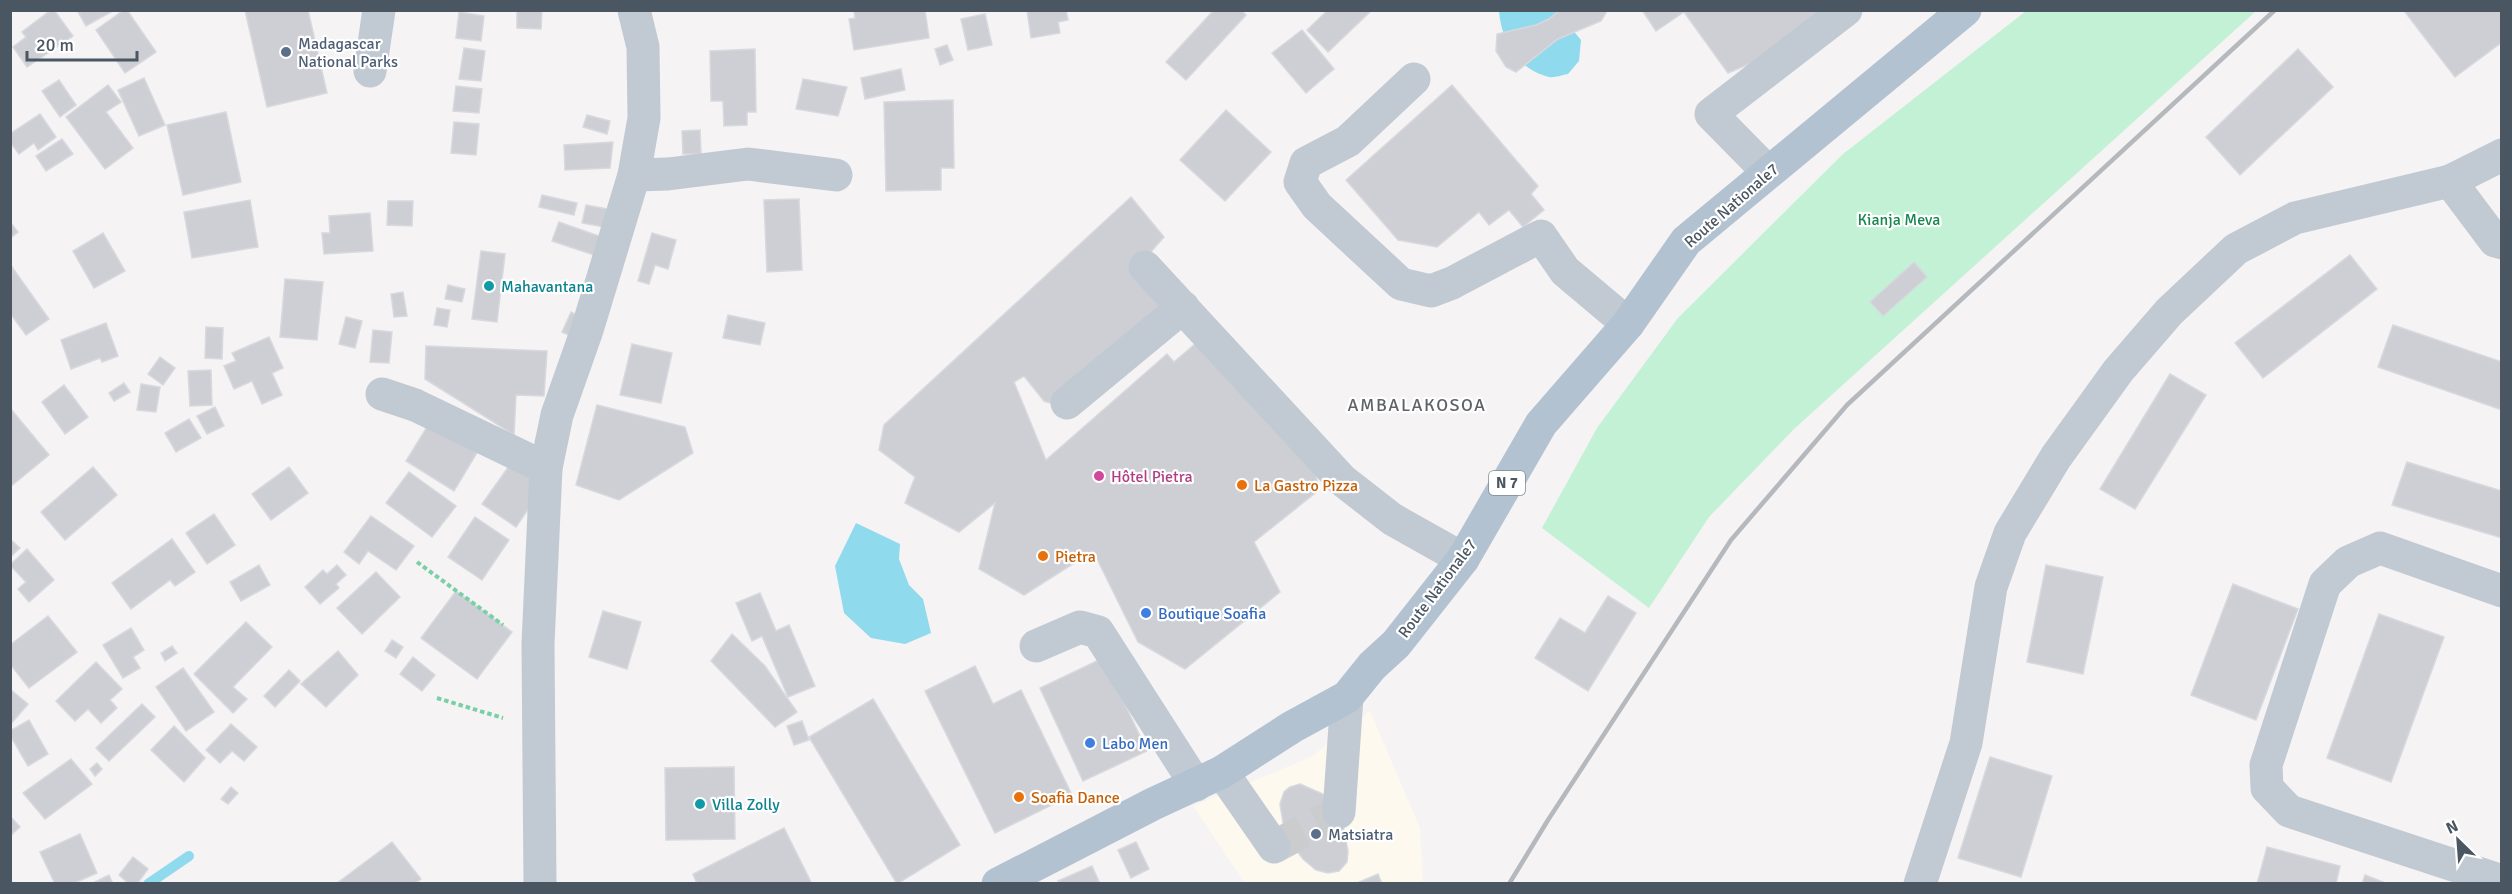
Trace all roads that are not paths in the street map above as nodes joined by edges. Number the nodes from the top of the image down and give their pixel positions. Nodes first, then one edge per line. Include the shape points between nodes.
1 (380, 10) edge
2 (634, 10) edge
3 (1846, 10) edge
4 (1965, 10) edge
5 (370, 71) dead end
6 (1414, 79) dead end
7 (2502, 154) edge
8 (1768, 172) junction
9 (634, 175) junction
10 (836, 175) dead end
11 (2450, 181) junction
12 (2502, 243) edge
13 (1145, 267) dead end
14 (1183, 308) junction
15 (1628, 324) junction
16 (382, 394) dead end
17 (1067, 403) dead end
18 (546, 468) junction
19 (1463, 559) junction
20 (2502, 591) edge
21 (1036, 646) dead end
22 (1347, 697) junction
23 (1209, 779) junction
24 (1340, 812) dead end
25 (1274, 847) dead end
26 (2502, 881) edge
27 (540, 884) edge
28 (998, 884) edge
29 (1920, 884) edge

1 - 5 street
2 - 9 street via 643,47 644,118
3 - 8 street via 1711,114
4 - 8 main road, Route Nationale7 / N 7
6 - 15 street via 1348,141 1306,163 1300,182 1317,206 1401,284 1431,291 1541,236 1565,270
7 - 11 street
8 - 15 main road, Route Nationale7 / N 7 via 1686,241
9 - 10 street via 748,164
9 - 18 street via 557,415
11 - 12 street via 2495,241
11 - 29 street via 2295,218 2236,249 2169,312 2118,371 2056,457 2010,533 1991,587 1966,743
13 - 14 street
14 - 17 street
14 - 19 street via 1342,480 1392,519
15 - 19 main road, Route Nationale7 / N 7 via 1541,424
16 - 18 street via 415,405
18 - 27 street via 538,644
19 - 22 main road, Route Nationale7 / N 7 via 1396,644
20 - 26 street via 2380,548 2348,562 2325,584 2266,765 2267,788 2289,812
21 - 23 street via 1080,627 1098,632
22 - 23 main road, Route Nationale7 / N 7
22 - 24 street
23 - 25 street
23 - 28 main road, Route Nationale7 / N 7

